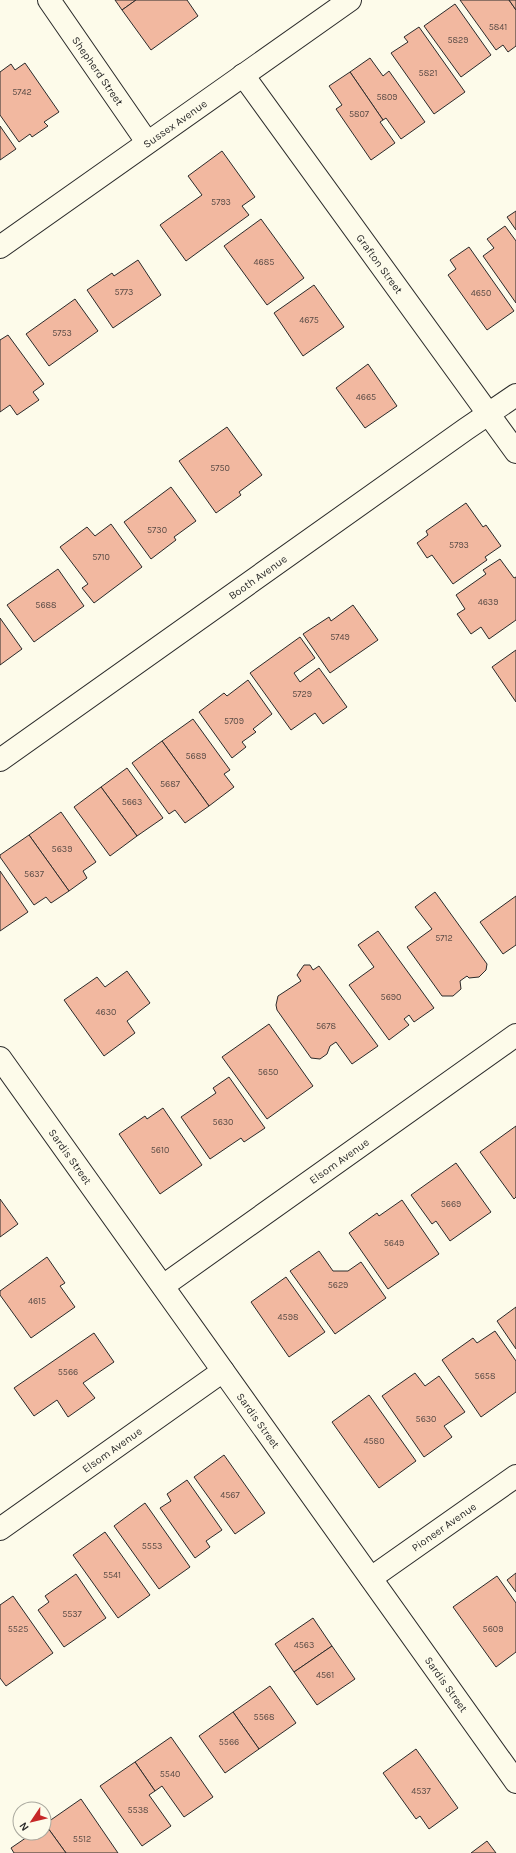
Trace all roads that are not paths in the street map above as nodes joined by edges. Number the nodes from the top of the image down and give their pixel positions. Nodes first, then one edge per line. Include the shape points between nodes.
1 (49, 0) edge
2 (350, 0) edge
3 (243, 75) junction
4 (148, 142) junction
5 (0, 247) edge
6 (516, 396) edge
7 (488, 413) junction
8 (516, 452) edge
9 (0, 760) edge
10 (516, 1035) edge
11 (0, 1058) edge
12 (163, 1286) junction
13 (223, 1371) junction
14 (516, 1476) edge
15 (0, 1529) edge
16 (371, 1578) junction
17 (516, 1782) edge

1 - 4 street, Shepherd Street
2 - 3 street, Sussex Avenue
3 - 4 street, Sussex Avenue
3 - 7 street, Grafton Street
4 - 5 street, Sussex Avenue
6 - 7 street, Booth Avenue
7 - 8 street, Grafton Street
7 - 9 street, Booth Avenue
10 - 12 street, Elsom Avenue
11 - 12 street, Sardis Street
12 - 13 street, Sardis Street
13 - 15 street, Elsom Avenue
13 - 16 street, Sardis Street
14 - 16 street, Pioneer Avenue
16 - 17 street, Sardis Street

